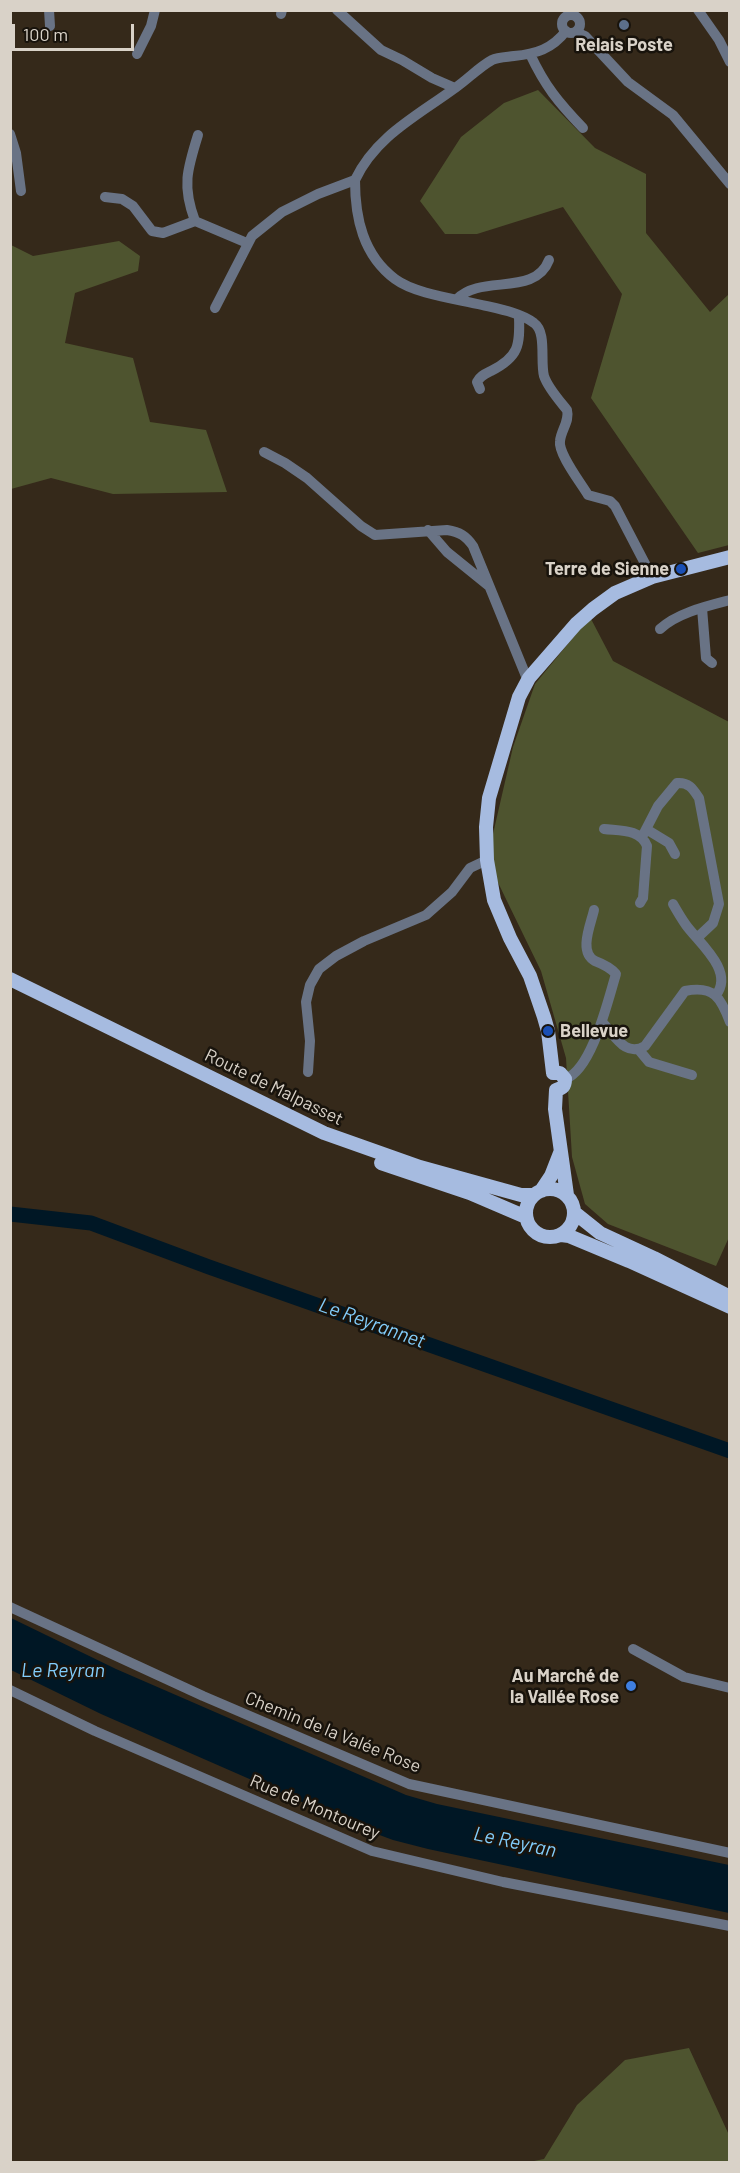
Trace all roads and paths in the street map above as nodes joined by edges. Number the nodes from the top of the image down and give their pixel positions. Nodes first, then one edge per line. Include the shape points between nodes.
1 (49, 10) edge
2 (155, 10) edge
3 (337, 10) edge
4 (555, 10) edge
5 (698, 10) edge
6 (580, 14) edge
7 (565, 18) junction
8 (50, 26) dead end
9 (571, 32) junction
10 (137, 54) dead end
11 (530, 54) junction
12 (729, 62) edge
13 (432, 78) junction
14 (455, 88) junction
15 (440, 98) junction
16 (583, 128) dead end
17 (10, 134) edge
18 (198, 135) dead end
19 (355, 180) junction
20 (729, 184) edge
21 (21, 191) dead end
22 (105, 197) dead end
23 (195, 221) junction
24 (247, 243) junction
25 (549, 260) dead end
26 (457, 299) junction
27 (215, 308) dead end
28 (519, 317) junction
29 (480, 389) dead end
30 (264, 453) dead end
31 (428, 530) junction
32 (729, 557) edge
33 (652, 577) junction
34 (490, 586) junction
35 (729, 600) edge
36 (702, 608) junction
37 (660, 629) dead end
38 (712, 663) dead end
39 (530, 678) junction
40 (604, 829) dead end
41 (644, 833) junction
42 (675, 854) dead end
43 (487, 860) junction
44 (640, 903) dead end
45 (673, 904) dead end
46 (594, 910) dead end
47 (697, 938) junction
48 (10, 979) edge
49 (10, 987) edge
50 (716, 995) junction
51 (602, 1022) junction
52 (729, 1022) edge
53 (639, 1050) junction
54 (308, 1072) dead end
55 (692, 1075) dead end
56 (558, 1081) junction
57 (561, 1148) junction
58 (537, 1193) junction
59 (567, 1195) junction
60 (574, 1213) junction
61 (526, 1217) junction
62 (561, 1235) junction
63 (729, 1297) edge
64 (729, 1307) edge
65 (10, 1606) edge
66 (633, 1649) dead end
67 (729, 1688) edge
68 (10, 1690) edge
69 (729, 1854) edge
70 (729, 1926) edge

1 - 8 street
2 - 10 street
3 - 13 street via 381,50
4 - 7 street
5 - 12 street
6 - 7 street
6 - 9 street via 580,25
7 - 9 street via 563,25
9 - 11 street via 542,51
9 - 20 street via 585,36 628,82 674,115
11 - 14 street via 492,59
11 - 16 street via 555,99
13 - 14 street
13 - 15 street
14 - 15 street
15 - 19 street via 378,145
17 - 21 street
18 - 23 street via 187,177
19 - 24 street via 282,212
19 - 26 street via 360,232 375,258 395,279
22 - 23 street via 122,199 133,206 152,231 163,233
23 - 24 street
24 - 27 street
25 - 26 street via 540,276 470,290
26 - 28 street
28 - 29 street via 520,340 515,353 480,377
28 - 33 street via 534,322 540,329 544,377 569,416 560,442 562,454 588,495 615,506
30 - 31 street via 307,478 375,535
31 - 34 street via 447,552
31 - 34 street via 447,530 467,537
32 - 33 main road
33 - 39 main road via 615,593 593,609
34 - 39 street
35 - 36 street
36 - 37 street via 669,620
36 - 38 street via 706,658
39 - 43 main road via 519,697 489,798
40 - 41 street
41 - 42 street via 669,843
41 - 44 street via 648,846
41 - 47 street via 658,806 677,783 691,786 699,798 719,904 713,923
43 - 54 street via 470,868 452,892 426,915 364,941 319,969 306,1002 310,1024
43 - 56 main road via 494,900 530,976 544,1017
45 - 47 street
46 - 51 street via 587,954 616,974
47 - 50 street via 710,952 721,974
48 - 58 main road, Route de Malpasset via 324,1132 420,1167 521,1195
49 - 61 main road, Route de Malpasset via 323,1141
50 - 52 street via 723,1002
50 - 53 street via 685,991
51 - 53 street via 626,1049
51 - 56 street via 582,1067
53 - 55 street via 650,1062
56 - 57 main road via 555,1109
57 - 58 main road via 551,1176
57 - 59 main road
58 - 59 main road via 550,1189
58 - 61 main road via 526,1209
59 - 60 main road
60 - 62 main road via 573,1223
60 - 63 main road via 600,1233
61 - 62 main road via 534,1232 541,1236
62 - 64 main road via 621,1257
65 - 69 street, Chemin de la Valée Rose via 203,1696 409,1784
66 - 67 street via 684,1677
68 - 70 street, Rue de Montourey via 372,1851 503,1882

